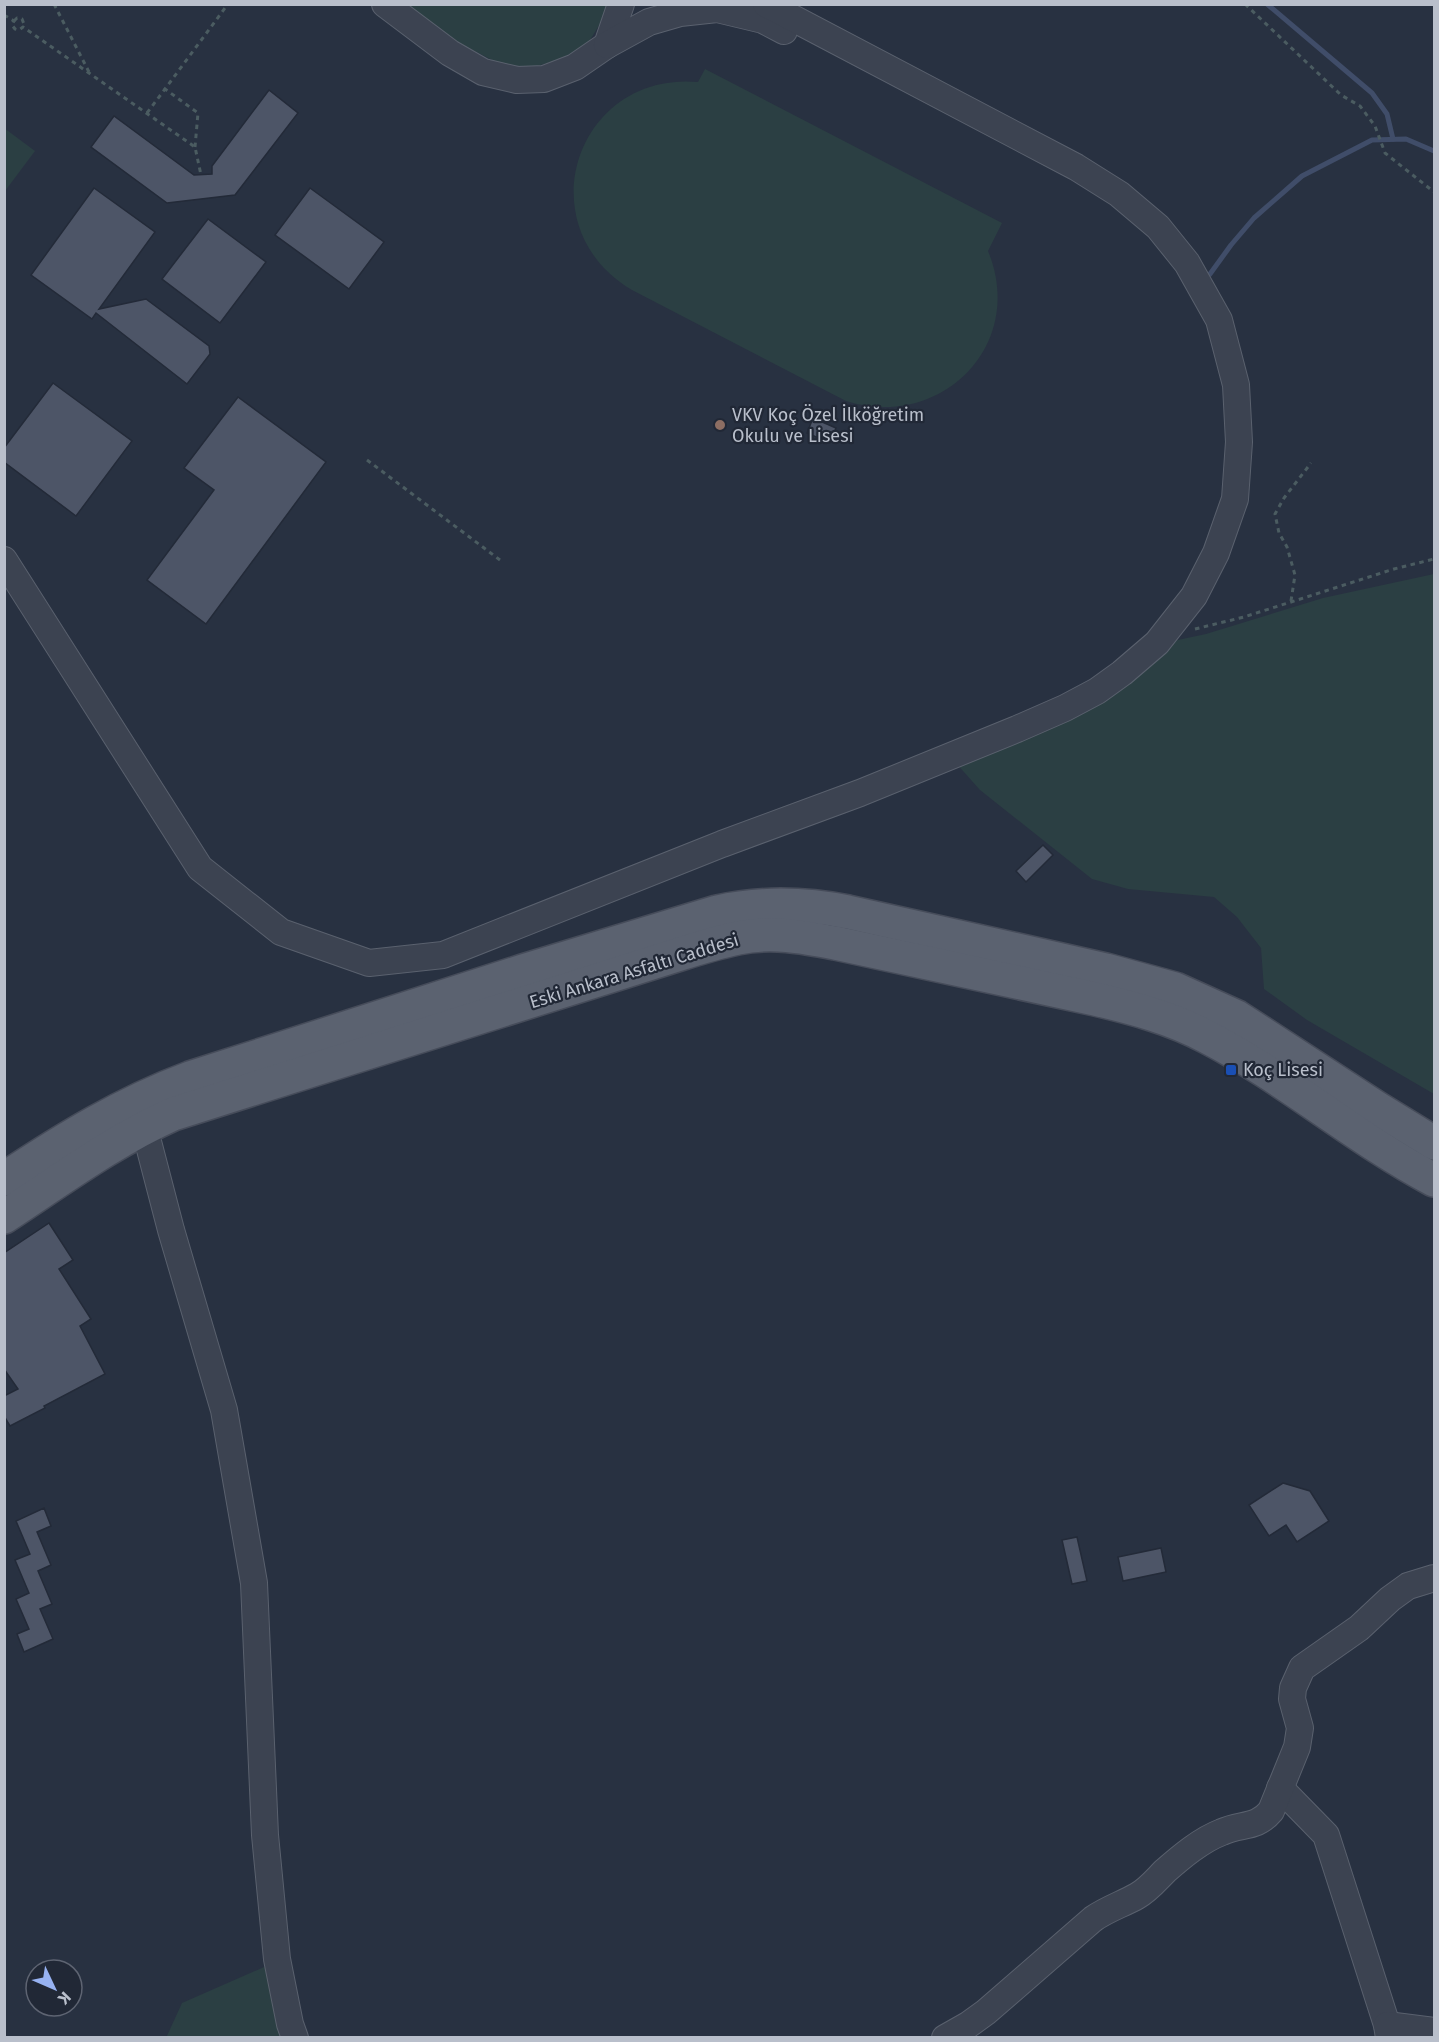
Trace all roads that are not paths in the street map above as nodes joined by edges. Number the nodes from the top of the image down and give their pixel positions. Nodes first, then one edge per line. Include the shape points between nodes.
1 (385, 4) edge
2 (621, 4) edge
3 (766, 4) edge
4 (607, 45) junction
5 (4, 560) edge
6 (920, 767) junction
7 (141, 1113) junction
8 (1434, 1143) edge
9 (4, 1179) edge
10 (1434, 1180) edge
11 (4, 1217) edge
12 (1434, 1578) edge
13 (1280, 1788) junction
14 (1388, 2031) edge
15 (1434, 2031) edge
16 (295, 2037) edge
17 (945, 2037) edge

1 - 4 street via 450,53 483,72 517,80 544,79 575,67
2 - 4 street
3 - 6 street via 1076,167 1158,226 1187,263 1219,320 1236,385 1239,442 1235,499 1216,554 1194,596 1157,643 1097,691 1065,708
4 - 6 street via 649,22 680,13 717,9 763,20 1110,204 1149,239 1175,273 1205,325 1222,386 1226,439 1222,492 1205,543 1187,580 1156,624 1102,670 1056,698 926,753
5 - 6 street via 200,868 281,932 369,963 443,956
7 - 8 main road, Eski Ankara Asfaltı Caddesi via 190,1078 523,971 706,915 756,905 796,904 848,912 1106,970 1174,989 1237,1017
7 - 9 main road, Eski Ankara Asfaltı Caddesi via 61,1142
7 - 10 main road, Eski Ankara Asfaltı Caddesi via 173,1114 740,937 794,935 1095,999 1174,1022 1223,1046
7 - 11 main road, Eski Ankara Asfaltı Caddesi
7 - 16 street via 224,1410 254,1583 266,1835 277,1959
12 - 13 street via 1408,1586 1359,1628 1302,1668 1292,1699 1300,1728 1297,1747
13 - 14 street via 1326,1835
13 - 17 street via 1264,1819 1219,1833 1202,1843 1137,1896 1093,1919 986,2012
14 - 15 street

